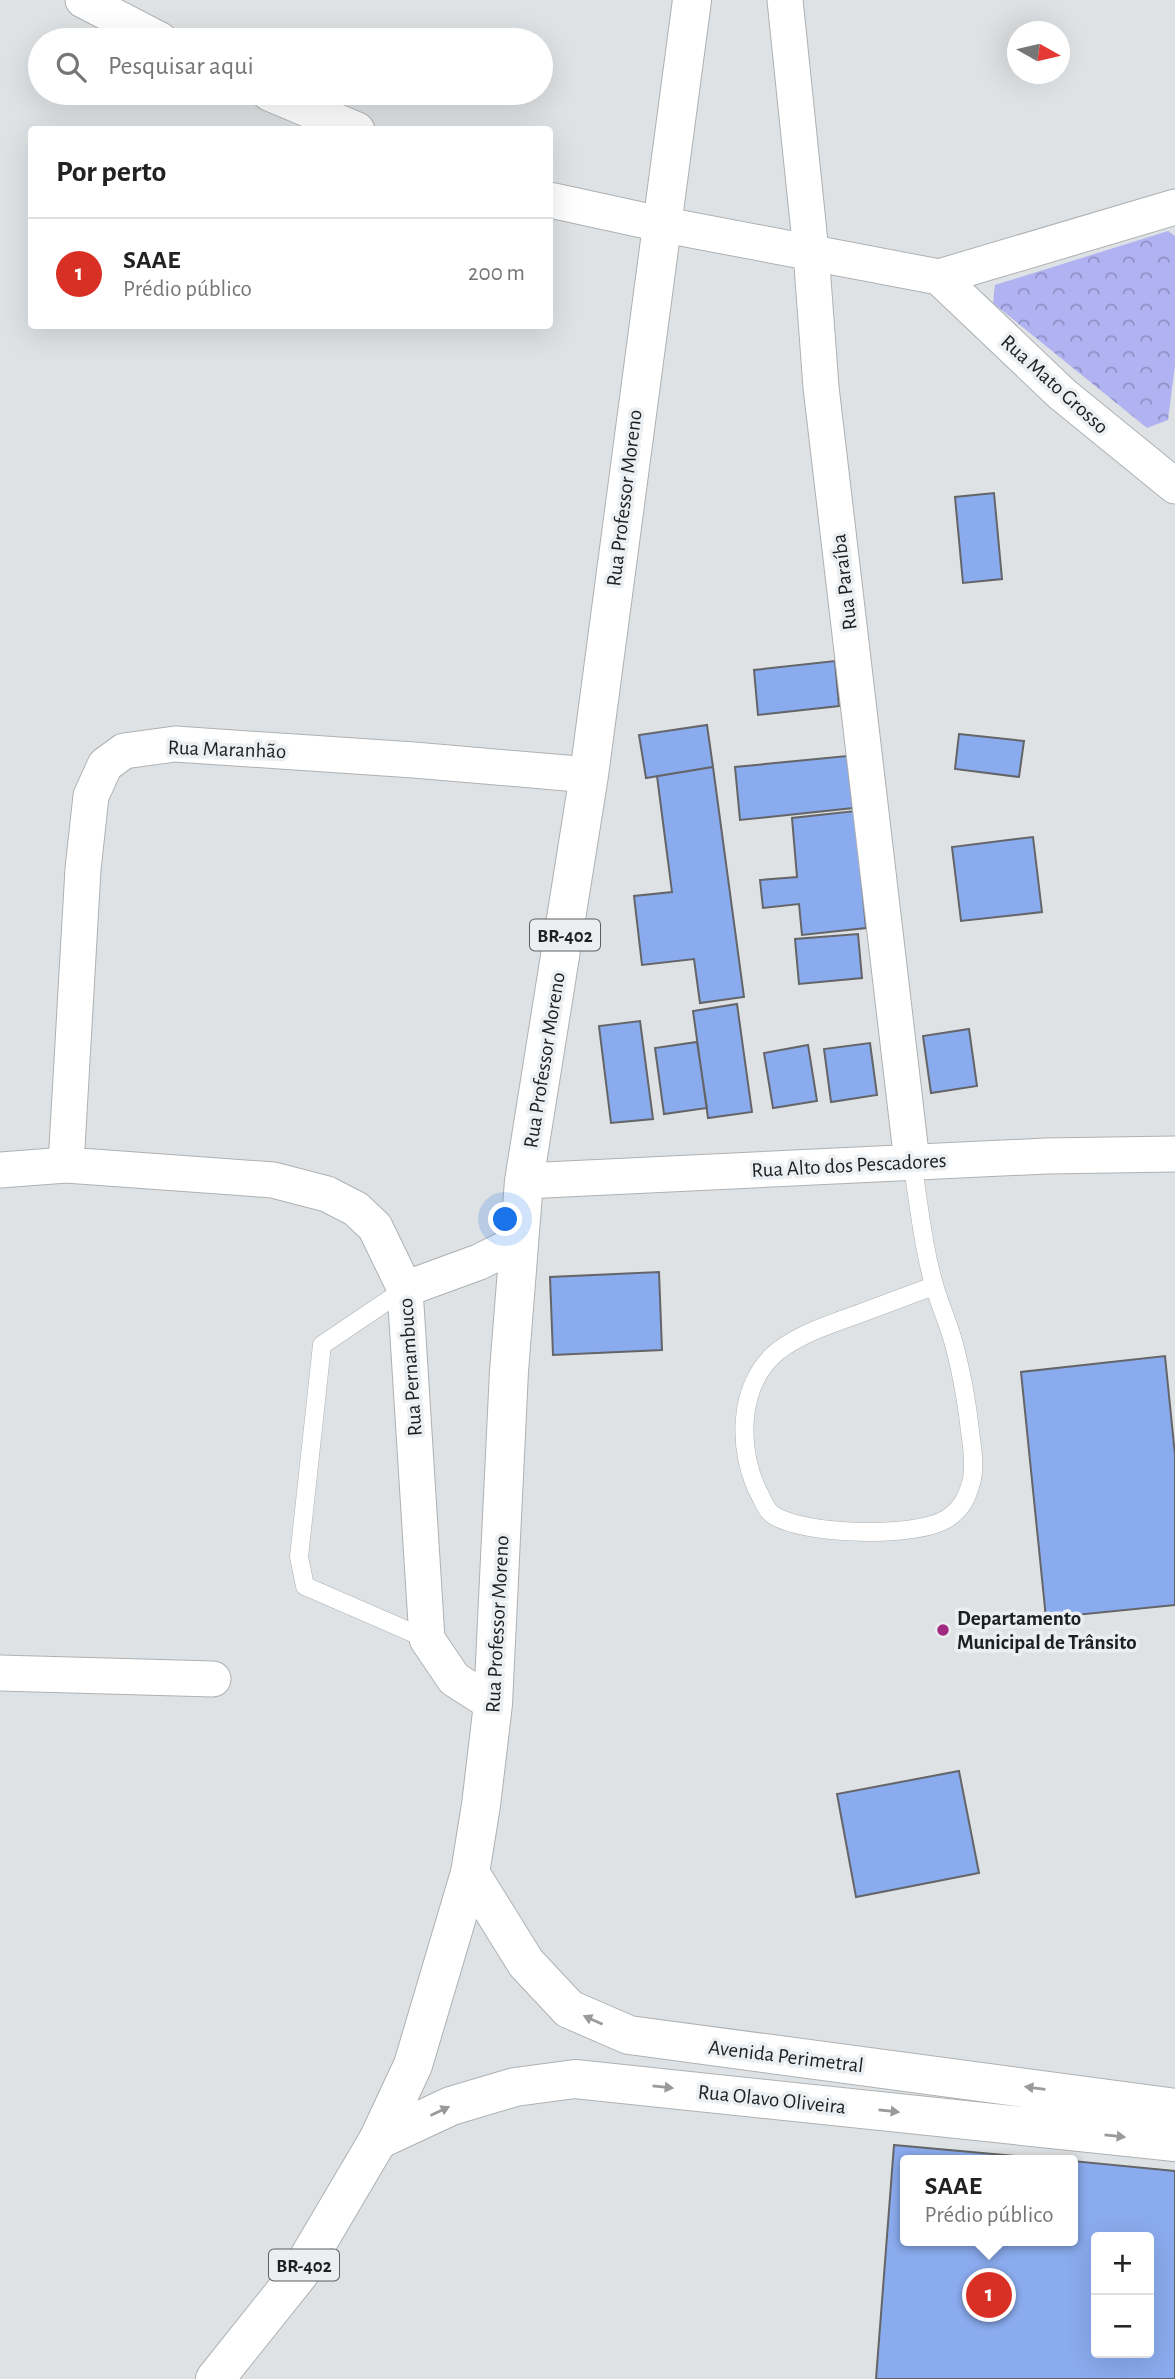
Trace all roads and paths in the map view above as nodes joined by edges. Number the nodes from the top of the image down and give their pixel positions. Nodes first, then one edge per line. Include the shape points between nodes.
1 (83, 0) edge
2 (692, 0) edge
3 (785, 0) edge
4 (137, 28) edge
5 (298, 105) edge
6 (347, 126) edge
7 (553, 201) edge
8 (1175, 207) edge
9 (660, 224) junction
10 (811, 252) junction
11 (939, 277) junction
12 (1175, 485) edge
13 (589, 775) junction
14 (1175, 1154) edge
15 (912, 1163) junction
16 (66, 1166) junction
17 (0, 1170) edge
18 (524, 1181) junction
19 (519, 1242) junction
20 (934, 1286) junction
21 (405, 1289) junction
22 (427, 1639) junction
23 (0, 1673) edge
24 (213, 1679) dead end
25 (493, 1704) junction
26 (470, 1873) junction
27 (1175, 2108) edge
28 (379, 2140) junction
29 (1175, 2142) edge
30 (215, 2379) edge

1 - 4 street
2 - 9 main road, Rua Professor Moreno / BR-402
3 - 10 street, Rua Paraíba
5 - 6 street
7 - 9 street
8 - 11 street
9 - 10 street
9 - 13 main road, Rua Professor Moreno / BR-402
10 - 11 street
10 - 15 street, Rua Paraíba via 821,387
11 - 12 street, Rua Mato Grosso via 1062,394
13 - 16 street, Rua Maranhão via 175,744 124,751 105,765 91,796 83,869
13 - 18 main road, Rua Professor Moreno / BR-402
14 - 15 street, Rua Alto dos Pescadores
15 - 18 street, Rua Alto dos Pescadores
15 - 20 lane
16 - 17 street, Rua Pernambuco
16 - 21 street, Rua Pernambuco via 273,1180 327,1194 356,1209 375,1227
18 - 19 main road, Rua Professor Moreno / BR-402
19 - 21 street
19 - 25 main road, Rua Professor Moreno / BR-402
20 - 20 lane via 808,1333 765,1365 745,1414 747,1458 755,1487 770,1513 790,1524 885,1531 947,1519 965,1502 973,1475 967,1404 955,1346
21 - 22 street, Rua Pernambuco
21 - 22 lane via 322,1345 299,1558 305,1586
22 - 25 street via 454,1679
23 - 24 street
25 - 26 main road, Rua Professor Moreno / BR-402
27 -> 26 main road, Avenida Perimetral via 629,2035 569,2009 526,1963
26 - 28 main road, BR-402 via 413,2065
28 -> 29 main road, Rua Olavo Oliveira via 451,2106 515,2087 575,2080
28 - 30 main road, BR-402 via 299,2274

